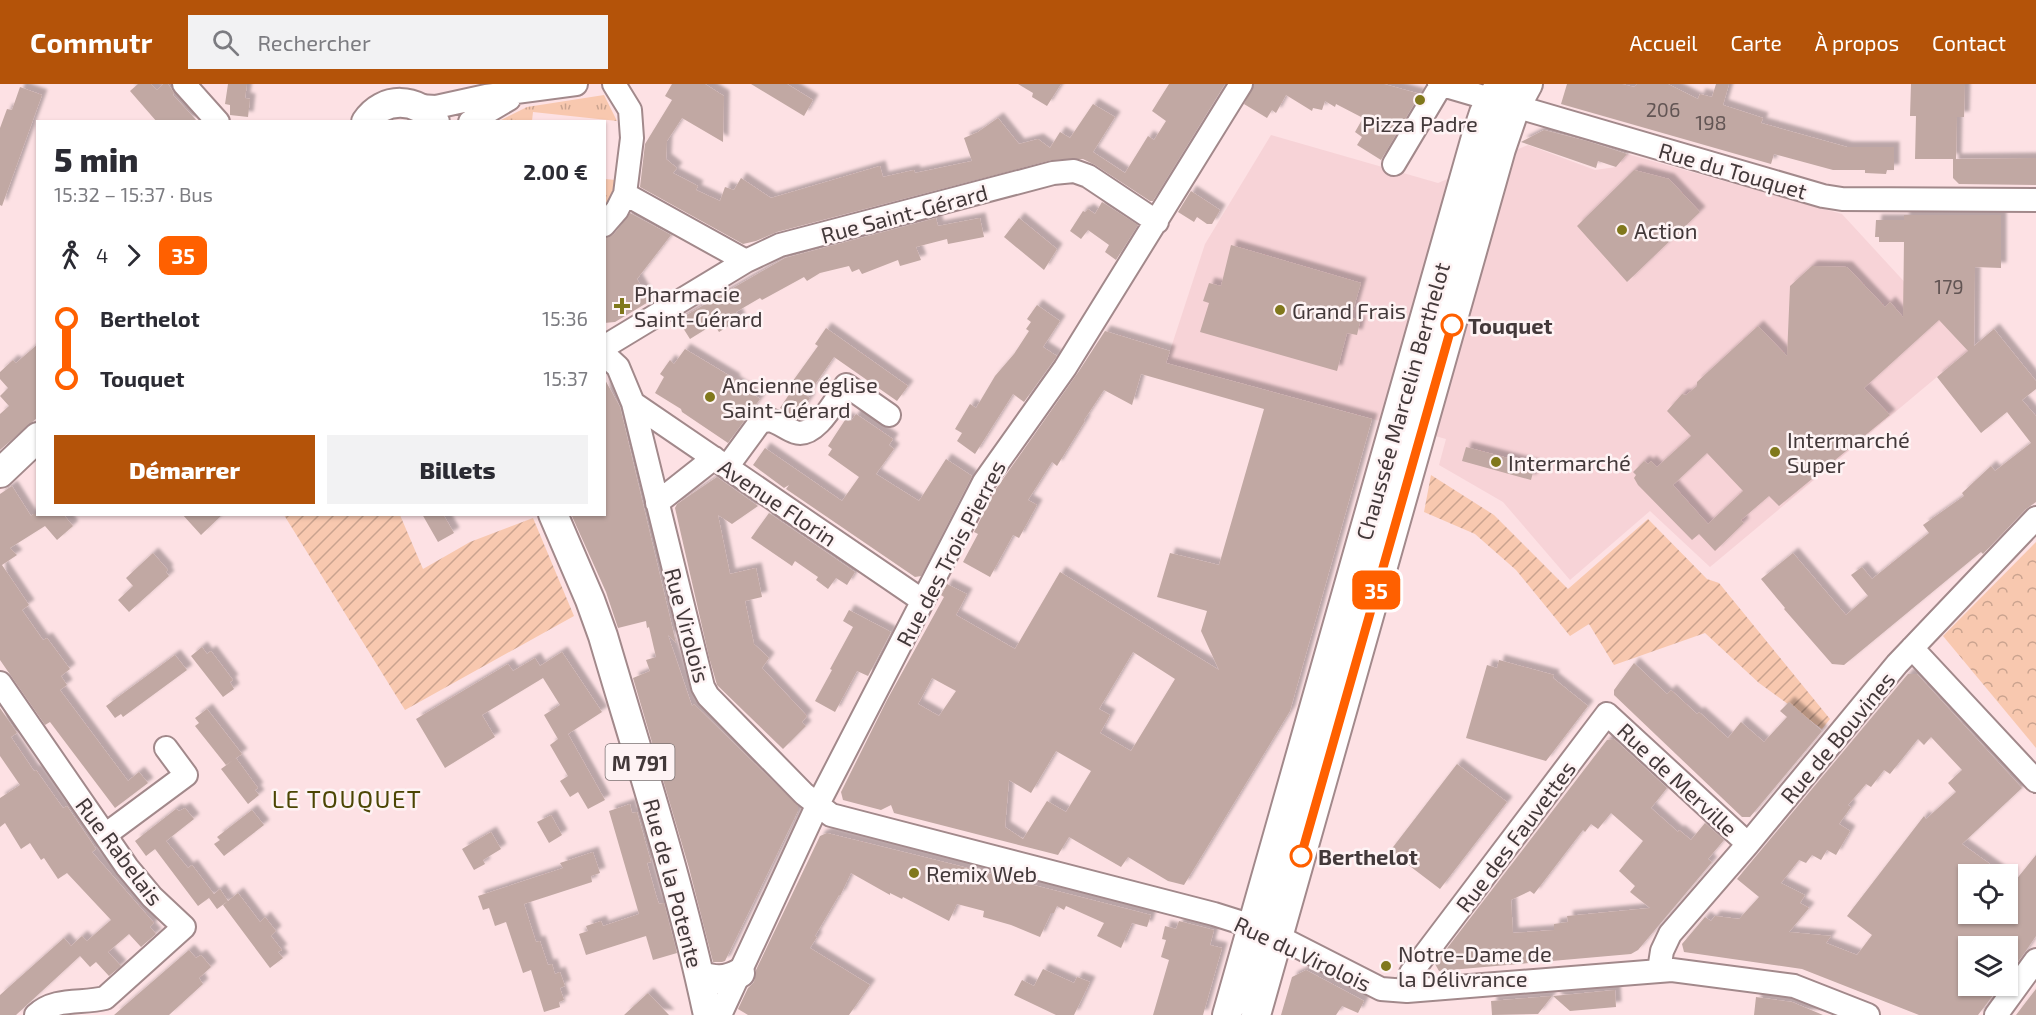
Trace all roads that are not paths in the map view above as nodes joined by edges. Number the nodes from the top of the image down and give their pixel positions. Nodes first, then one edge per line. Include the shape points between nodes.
1 (184, 84) edge
2 (372, 84) edge
3 (576, 84) edge
4 (614, 84) edge
5 (1241, 84) edge
6 (1440, 84) edge
7 (527, 92) junction
8 (1509, 94) edge
9 (417, 104) edge
10 (216, 120) edge
11 (367, 120) edge
12 (473, 120) edge
13 (1394, 164) dead end
14 (625, 194) junction
15 (2036, 200) edge
16 (1157, 222) junction
17 (606, 223) edge
18 (746, 261) junction
19 (606, 346) edge
20 (606, 356) edge
21 (633, 403) junction
22 (889, 415) dead end
23 (36, 439) edge
24 (720, 462) junction
25 (0, 473) edge
26 (657, 503) junction
27 (554, 516) edge
28 (2036, 518) edge
29 (923, 602) junction
30 (1911, 648) junction
31 (0, 682) edge
32 (1607, 714) joint
33 (166, 748) dead end
34 (2036, 781) edge
35 (817, 806) junction
36 (105, 835) junction
37 (1748, 844) junction
38 (1252, 926) junction
39 (1279, 937) junction
40 (2036, 960) edge
41 (1659, 970) junction
42 (740, 973) junction
43 (700, 975) junction
44 (1407, 991) junction
45 (36, 1015) edge
46 (708, 1015) edge
47 (720, 1015) edge
48 (1227, 1015) edge
49 (1256, 1015) edge
50 (1868, 1015) edge
51 (1996, 1015) edge

1 - 10 street
2 - 11 main road
3 - 7 street
4 - 14 street via 632,118
5 - 16 street, Rue des Trois Pierres
6 - 8 street, Rue du Touquet
6 - 13 street
7 - 9 street via 436,107
7 - 12 street via 504,100
8 - 15 street, Rue du Touquet via 1823,196
8 - 38 main road, Chaussée Marcelin Berthelot via 1476,137
8 - 39 main road, Chaussée Marcelin Berthelot via 1501,149
9 - 11 main road via 386,105
14 - 17 street
14 - 18 street
16 - 18 street, Rue Saint-Gérard via 1088,176 1065,171 780,245
16 - 29 street, Rue des Trois Pierres via 1065,368 984,482
18 - 19 street, Rue Saint-Gérard
20 - 21 street, Rue Virolois via 618,368
21 - 24 street, Avenue Florin
21 - 26 street, Rue Virolois
22 - 24 street via 846,386 807,433 794,432 769,420 760,422
23 - 25 main road
24 - 26 street
24 - 29 street, Avenue Florin
26 - 35 street, Rue Virolois via 703,687
27 - 43 main road, Rue de la Potente / M 791 via 600,626
28 - 30 street, Rue de Bouvines
29 - 35 street, Rue des Trois Pierres
30 - 34 street
30 - 37 street, Rue de Bouvines
31 - 36 street, Rue Rabelais
32 - 37 street, Rue de Merville
32 - 44 street, Rue des Fauvettes via 1411,973
33 - 36 street via 186,775
35 - 38 street, Rue du Virolois via 838,818
35 - 42 street, Rue des Trois Pierres
36 - 45 street, Rue Rabelais via 152,897 184,927 105,998 51,1005
37 - 41 street, Rue de Bouvines via 1670,934
38 - 39 street, Rue du Virolois
38 - 48 main road, Chaussée Marcelin Berthelot
39 - 44 street, Rue du Virolois via 1372,985
39 - 49 main road, Chaussée Marcelin Berthelot
40 - 51 street
41 - 44 street, Rue du Virolois
41 - 50 street, Rue du Virolois via 1794,986
42 - 43 main road via 719,980
42 - 47 street, Rue des Trois Pierres
43 - 46 main road, Rue de la Potente / M 791

